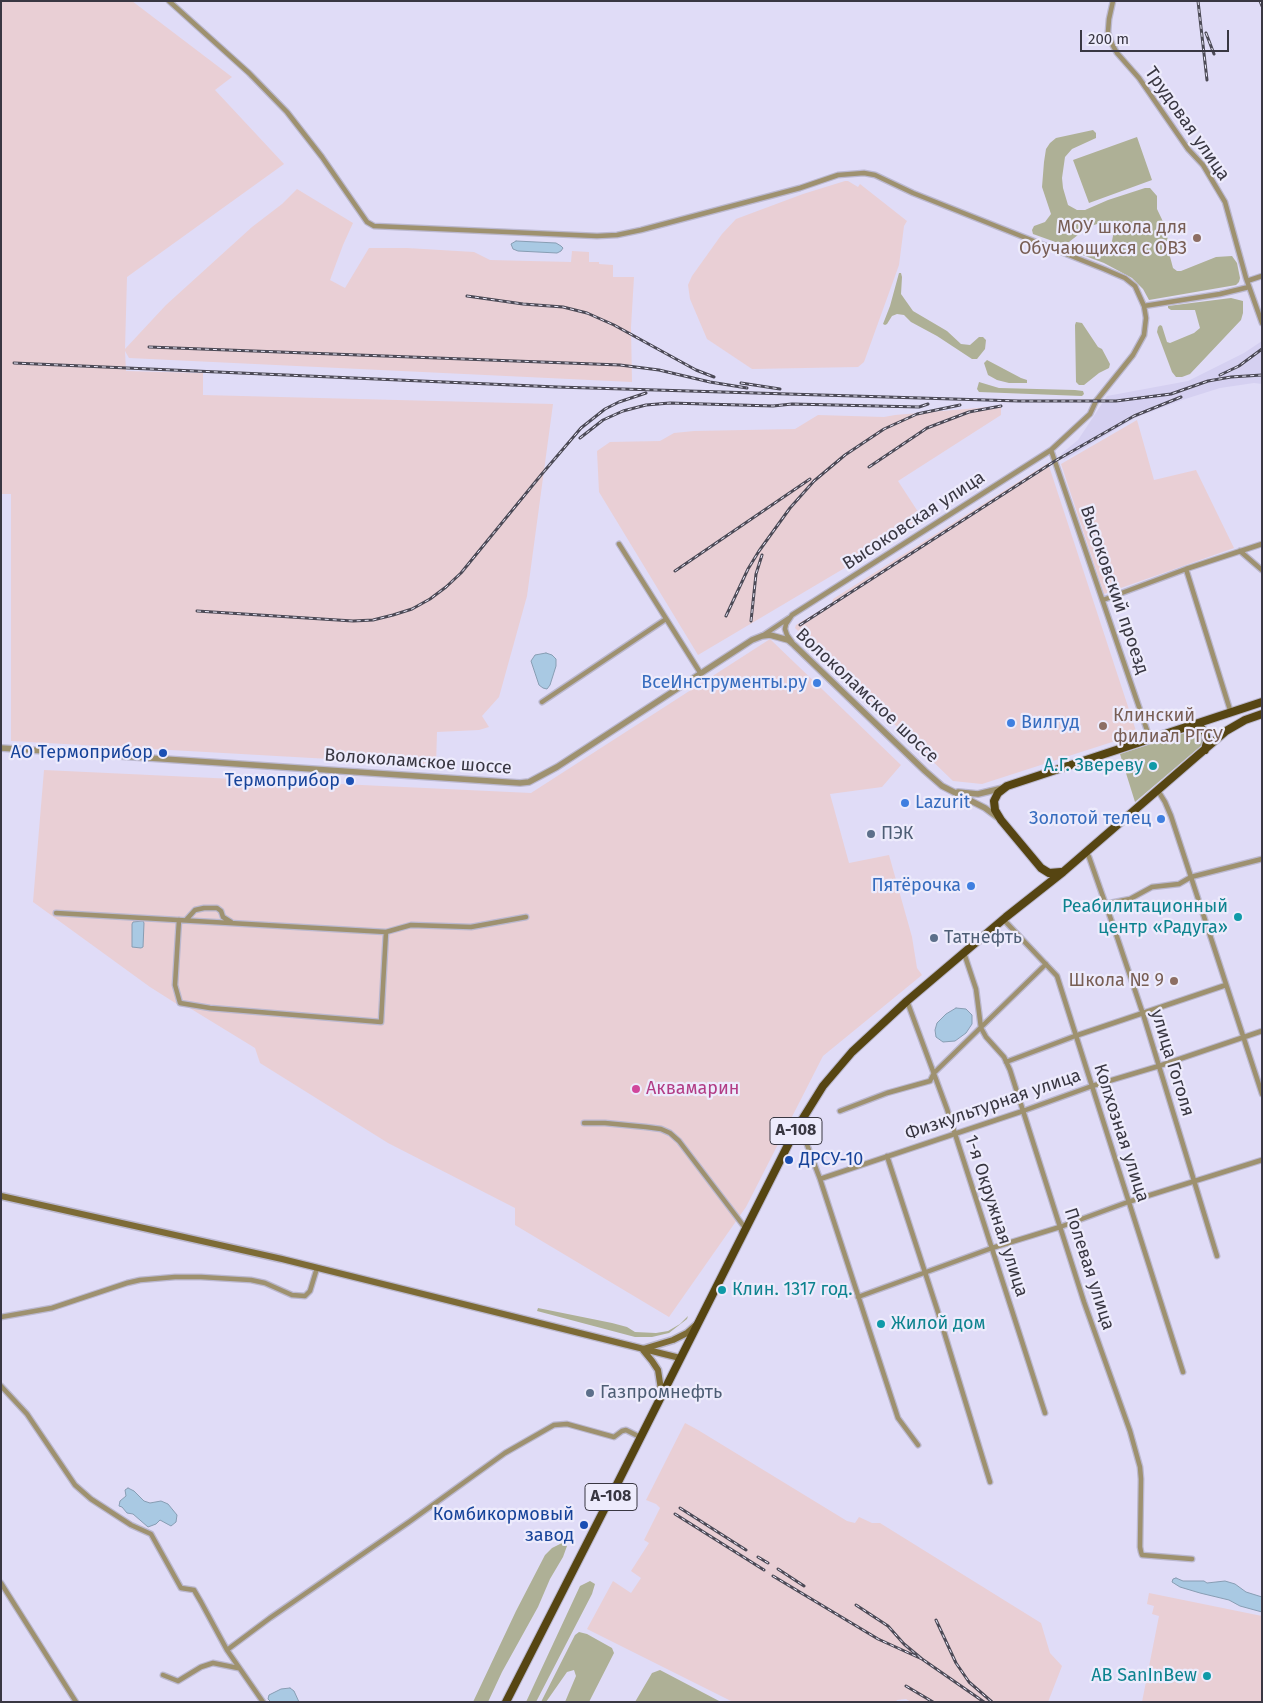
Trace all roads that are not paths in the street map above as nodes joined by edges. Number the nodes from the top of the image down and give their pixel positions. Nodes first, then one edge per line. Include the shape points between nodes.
1 (169, 1) edge
2 (1113, 1) edge
3 (1262, 276) edge
4 (1247, 281) junction
5 (1249, 287) junction
6 (1144, 306) junction
7 (1262, 323) edge
8 (1051, 450) junction
9 (618, 544) dead end
10 (1262, 544) edge
11 (1240, 551) junction
12 (1186, 569) junction
13 (1262, 570) edge
14 (1103, 600) junction
15 (792, 615) junction
16 (666, 619) junction
17 (762, 636) junction
18 (794, 645) junction
19 (701, 674) junction
20 (542, 702) dead end
21 (1262, 702) edge
22 (1231, 713) junction
23 (1262, 714) edge
24 (1193, 725) junction
25 (1150, 739) junction
26 (1, 748) edge
27 (1205, 750) junction
28 (942, 786) junction
29 (1007, 786) junction
30 (1156, 791) junction
31 (1001, 820) junction
32 (1086, 852) junction
33 (1262, 859) edge
34 (1041, 868) junction
35 (1063, 872) junction
36 (1191, 877) junction
37 (1041, 889) junction
38 (1105, 904) junction
39 (56, 913) dead end
40 (526, 917) dead end
41 (1004, 919) junction
42 (179, 920) junction
43 (186, 920) junction
44 (232, 923) junction
45 (386, 932) junction
46 (964, 953) junction
47 (1046, 964) junction
48 (1226, 985) junction
49 (907, 1001) junction
50 (1142, 1013) junction
51 (981, 1028) junction
52 (1262, 1031) edge
53 (1075, 1036) junction
54 (1243, 1038) junction
55 (1006, 1062) junction
56 (1159, 1066) junction
57 (934, 1074) junction
58 (1092, 1086) junction
59 (1262, 1094) edge
60 (840, 1111) dead end
61 (1023, 1111) junction
62 (584, 1123) dead end
63 (795, 1131) junction
64 (955, 1133) junction
65 (887, 1156) junction
66 (1262, 1160) edge
67 (820, 1179) junction
68 (1194, 1182) junction
69 (1, 1196) edge
70 (1128, 1202) junction
71 (1060, 1226) junction
72 (746, 1229) junction
73 (992, 1248) junction
74 (1217, 1256) dead end
75 (317, 1268) junction
76 (925, 1272) junction
77 (858, 1297) junction
78 (1, 1316) edge
79 (698, 1323) junction
80 (642, 1349) junction
81 (680, 1358) junction
82 (1183, 1372) dead end
83 (1, 1386) edge
84 (662, 1396) junction
85 (1045, 1413) dead end
86 (640, 1437) junction
87 (918, 1445) dead end
88 (990, 1482) dead end
89 (1192, 1560) dead end
90 (1, 1583) edge
91 (226, 1650) junction
92 (238, 1668) junction
93 (163, 1675) dead end
94 (76, 1702) edge
95 (263, 1702) edge
96 (506, 1702) edge

1 - 6 street via 287,112 367,222 374,226 617,235 800,188 838,175 864,172 1125,278 1135,286
2 - 4 street, Трудовая улица via 1108,32 1112,44 1203,165 1225,202
3 - 4 street
4 - 5 street, Трудовая улица
5 - 6 street
5 - 7 street, Трудовая улица
6 - 8 street, Высоковская улица via 1144,335 1133,354 1090,414
8 - 14 street, Высоковский проезд
8 - 15 street, Высоковская улица
9 - 16 street
10 - 11 street
11 - 12 street
11 - 13 street
12 - 14 street
12 - 22 street
14 - 25 street, Высоковский проезд
15 - 17 street, Высоковская улица
15 - 18 street via 786,629
16 - 19 street
16 - 20 street
17 - 18 street, Волоколамское шоссе via 777,636
17 - 19 street, Волоколамское шоссе
18 - 28 street, Волоколамское шоссе
19 - 26 street, Волоколамское шоссе via 557,767 529,782 520,783
21 - 22 highway
22 - 24 highway
23 - 27 highway, А-108 via 1226,731
24 - 25 highway
24 - 27 highway via 1205,732
25 - 29 highway
27 - 30 highway, А-108
28 - 29 street, Волоколамское шоссе via 972,794
28 - 31 street, Волоколамское шоссе
29 - 31 highway via 994,801
30 - 32 highway, А-108
30 - 36 street via 1171,816
31 - 34 highway
32 - 35 highway, А-108
32 - 38 street, улица Гоголя
33 - 36 street
34 - 35 highway via 1049,873
34 - 37 highway via 1044,880
35 - 37 highway, А-108
36 - 38 street via 1179,884 1152,887 1130,899
36 - 48 street
37 - 41 highway, А-108
38 - 50 street, улица Гоголя
39 - 42 street
40 - 45 street via 471,926 411,925
41 - 46 highway, А-108
41 - 47 street, Колхозная улица
42 - 43 street
42 - 45 street via 175,985 180,1004 381,1022
43 - 44 street
43 - 44 street via 195,910 217,908
44 - 45 street
46 - 49 highway, А-108
46 - 51 street, Полевая улица via 976,989
47 - 51 street
47 - 53 street, Колхозная улица via 1056,976
48 - 50 street
48 - 54 street
49 - 57 street, 1-я Окружная улица
49 - 63 highway, А-108 via 852,1052 823,1086
50 - 53 street
50 - 56 street, улица Гоголя
51 - 55 street, Полевая улица
51 - 57 street
52 - 54 street, Физкультурная улица
53 - 55 street
53 - 58 street, Колхозная улица
54 - 56 street, Физкультурная улица
54 - 59 street
55 - 61 street, Полевая улица
56 - 58 street, Физкультурная улица
56 - 68 street, улица Гоголя
57 - 60 street via 930,1081
57 - 64 street, 1-я Окружная улица
58 - 61 street, Физкультурная улица
58 - 70 street, Колхозная улица
61 - 64 street, Физкультурная улица
61 - 71 street, Полевая улица
62 - 72 street via 646,1127 670,1134 679,1141
63 - 67 street via 806,1142
63 - 72 highway, А-108
64 - 65 street, Физкультурная улица
64 - 73 street, 1-я Окружная улица
65 - 67 street, Физкультурная улица
65 - 76 street
66 - 68 street
67 - 77 street
68 - 70 street
68 - 74 street, улица Гоголя
69 - 75 main road
70 - 71 street
70 - 82 street, Колхозная улица
71 - 73 street
71 - 89 street, Полевая улица via 1140,1467 1141,1552
72 - 79 highway, А-108
73 - 76 street
73 - 85 street, 1-я Окружная улица
75 - 78 street via 310,1291 305,1296 292,1295 252,1280 175,1277 127,1283 52,1308
75 - 80 main road
76 - 77 street
76 - 88 street
77 - 87 street via 898,1418
79 - 80 main road via 673,1340
79 - 81 highway, А-108
80 - 81 main road
80 - 84 main road via 658,1370
81 - 84 highway, А-108
83 - 91 street via 27,1414 74,1485 115,1515 151,1534 181,1588 194,1590
84 - 86 highway, А-108
86 - 91 street via 626,1430 614,1437 567,1424 554,1425 504,1453
86 - 96 highway, А-108
90 - 94 street
91 - 92 street
92 - 93 street via 212,1662 178,1681
92 - 95 street

